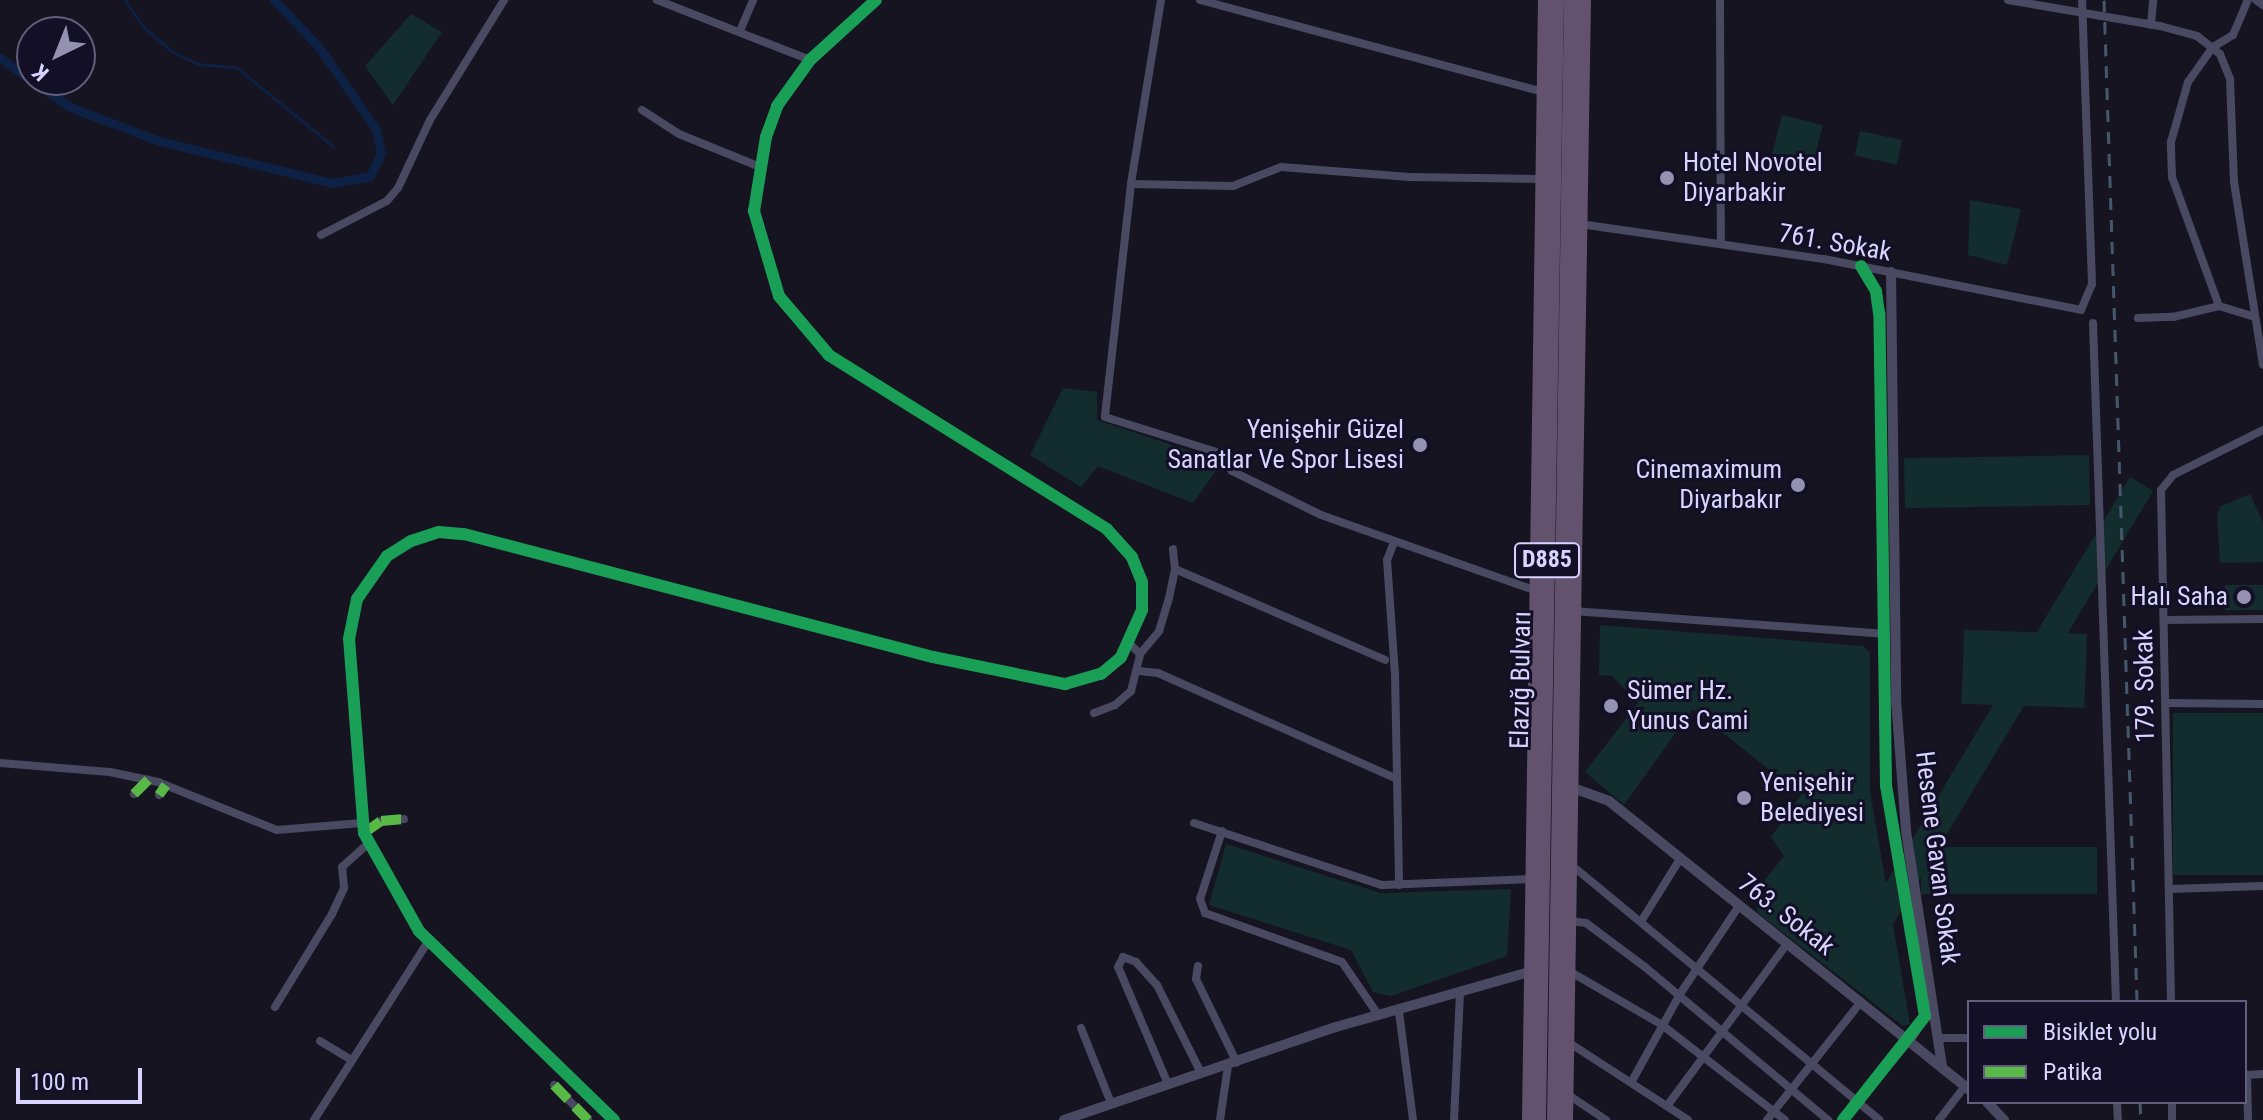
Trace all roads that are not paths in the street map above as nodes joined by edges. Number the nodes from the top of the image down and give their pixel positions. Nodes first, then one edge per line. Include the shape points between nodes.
1 (504, 0) edge
2 (657, 0) edge
3 (753, 0) edge
4 (876, 0) edge
5 (1161, 0) edge
6 (1200, 0) edge
7 (1545, 0) edge
8 (1557, 0) edge
9 (1571, 0) edge
10 (1584, 0) edge
11 (1720, 0) edge
12 (2008, 0) edge
13 (2082, 0) edge
14 (2153, 0) edge
15 (2248, 0) edge
16 (2256, 0) edge
17 (2263, 5) edge
18 (2083, 13) junction
19 (2151, 25) junction
20 (740, 31) junction
21 (2217, 51) junction
22 (810, 60) junction
23 (1543, 92) junction
24 (642, 110) dead end
25 (758, 166) junction
26 (1542, 179) junction
27 (1131, 184) junction
28 (1580, 224) junction
29 (321, 235) dead end
30 (1721, 244) junction
31 (1861, 266) junction
32 (1891, 272) junction
33 (2219, 306) junction
34 (2252, 316) junction
35 (2138, 318) dead end
36 (2093, 323) dead end
37 (2259, 326) edge
38 (2263, 365) edge
39 (2263, 430) edge
40 (1394, 542) junction
41 (1173, 549) dead end
42 (1175, 569) junction
43 (1534, 590) junction
44 (1573, 611) junction
45 (2263, 619) edge
46 (2164, 620) junction
47 (1880, 633) junction
48 (1895, 634) junction
49 (1129, 643) junction
50 (1140, 654) junction
51 (1385, 660) dead end
52 (1139, 671) junction
53 (2166, 703) junction
54 (2263, 704) edge
55 (1094, 713) dead end
56 (0, 763) edge
57 (1393, 777) junction
58 (148, 780) junction
59 (166, 785) junction
60 (1570, 787) junction
61 (134, 794) dead end
62 (159, 795) dead end
63 (404, 819) dead end
64 (362, 823) junction
65 (1194, 823) dead end
66 (1222, 831) junction
67 (364, 833) junction
68 (369, 843) junction
69 (1680, 859) junction
70 (1569, 863) junction
71 (1530, 879) junction
72 (1399, 885) junction
73 (2263, 886) edge
74 (2170, 889) junction
75 (1739, 906) junction
76 (1642, 920) junction
77 (1569, 921) junction
78 (429, 940) junction
79 (1787, 944) junction
80 (1198, 966) dead end
81 (1697, 967) junction
82 (1568, 971) junction
83 (1529, 972) junction
84 (1460, 991) junction
85 (1680, 994) junction
86 (2116, 1000) edge
87 (2171, 1000) edge
88 (1861, 1002) junction
89 (1739, 1003) junction
90 (275, 1007) dead end
91 (1399, 1012) junction
92 (1379, 1016) junction
93 (1662, 1025) junction
94 (1081, 1028) dead end
95 (1722, 1028) junction
96 (1940, 1038) junction
97 (1967, 1038) edge
98 (320, 1041) dead end
99 (1909, 1041) junction
100 (1567, 1042) junction
101 (1704, 1054) junction
102 (352, 1060) junction
103 (1811, 1064) junction
104 (1233, 1065) junction
105 (1942, 1065) junction
106 (1201, 1073) junction
107 (1632, 1081) junction
108 (1168, 1084) junction
109 (554, 1085) dead end
110 (1793, 1087) junction
111 (1967, 1088) edge
112 (1567, 1094) junction
113 (2247, 1098) edge
114 (1859, 1102) junction
115 (1111, 1103) junction
116 (1989, 1104) edge
117 (1667, 1106) junction
118 (1775, 1111) junction
119 (314, 1120) edge
120 (588, 1120) edge
121 (614, 1120) edge
122 (1064, 1120) edge
123 (1220, 1120) edge
124 (1413, 1120) edge
125 (1454, 1120) edge
126 (1529, 1120) edge
127 (1539, 1120) edge
128 (1554, 1120) edge
129 (1566, 1120) edge
130 (1606, 1120) edge
131 (1688, 1120) edge
132 (1767, 1120) edge
133 (1785, 1120) edge
134 (1828, 1120) edge
135 (1843, 1120) edge
136 (1880, 1120) edge
137 (1939, 1120) edge
138 (2004, 1120) edge
139 (2248, 1120) edge

1 - 29 street via 430,120 398,188 387,201
2 - 20 street
3 - 20 street
4 - 22 street
5 - 27 street
6 - 23 street
7 - 23 highway
8 - 127 highway, Elazığ Bulvarı / D885
9 - 128 highway, Elazığ Bulvarı / D885
10 - 28 highway
11 - 30 street
12 - 18 street
13 - 18 street
14 - 19 street
15 - 21 street via 2233,35
16 - 17 street
18 - 19 street
18 - 32 street, 761. Sokak via 2092,284 2081,310
19 - 21 street via 2197,36
20 - 22 street
21 - 33 street via 2188,82 2172,177
21 - 34 street via 2232,99 2234,182
22 - 25 street via 777,106
23 - 26 highway
24 - 25 street via 679,134
25 - 49 street via 754,211 779,296 829,355 1107,529 1132,557 1142,582 1142,610
26 - 27 street via 1410,177 1281,167 1233,186
26 - 43 highway
27 - 40 street via 1105,417 1217,452 1232,471 1249,480
28 - 30 street, 761. Sokak
28 - 44 highway
30 - 31 street, 761. Sokak
31 - 32 street, 761. Sokak
31 - 47 street via 1876,291 1879,313
32 - 48 street, Hesene Gavan Sokak
33 - 34 street
33 - 35 street via 2173,317
34 - 37 street
36 - 86 street
37 - 38 street
39 - 46 street, 179. Sokak via 2173,475 2161,490
40 - 43 street
40 - 57 street via 1387,560 1395,673
41 - 42 street
42 - 50 street via 1159,631
42 - 51 street
43 - 71 highway
44 - 47 street
44 - 60 highway
45 - 46 street
46 - 53 street, 179. Sokak
47 - 48 street
47 - 99 street via 1886,786 1925,1016
48 - 96 street, Hesene Gavan Sokak via 1906,831
49 - 50 street
49 - 64 street via 1101,674 1065,684 933,657 619,572 439,532 387,556 357,599 349,639 349,681
50 - 52 street
52 - 55 street via 1131,691
52 - 57 street via 1158,673
53 - 54 street
53 - 74 street, 179. Sokak
56 - 58 street
57 - 72 street
58 - 59 street
58 - 61 street
59 - 62 street
59 - 64 street via 277,830
60 - 69 street, 763. Sokak via 1609,801
60 - 70 highway
63 - 67 street via 381,821
64 - 67 street
65 - 66 street
66 - 72 street via 1382,885
66 - 92 street via 1200,899 1205,913 1342,962
67 - 68 street
68 - 78 street via 409,917
68 - 90 street via 342,867 344,888 332,914
69 - 75 street, 763. Sokak
69 - 76 street
70 - 76 street
70 - 77 highway
71 - 72 street
71 - 83 highway
73 - 74 street
74 - 87 street, 179. Sokak
75 - 79 street, 763. Sokak
75 - 81 street
76 - 81 street
77 - 82 highway
77 - 85 street via 1586,923
78 - 102 street
78 - 121 street
79 - 88 street, 763. Sokak
79 - 89 street
80 - 104 street via 1196,979
81 - 85 street
81 - 89 street
82 - 93 street
82 - 100 highway
83 - 84 street
83 - 126 highway
84 - 91 street
84 - 125 street
85 - 93 street
85 - 95 street
88 - 99 street, 763. Sokak
88 - 103 street
89 - 95 street
89 - 103 street
91 - 92 street
91 - 124 street
92 - 104 street
93 - 101 street
93 - 107 street
94 - 115 street
95 - 101 street
95 - 110 street
96 - 97 street
96 - 105 street, Hesene Gavan Sokak
98 - 102 street
99 - 105 street, 763. Sokak
99 - 114 street
100 - 107 street
100 - 112 highway
101 - 117 street
101 - 118 street
102 - 119 street
103 - 110 street
103 - 114 street
104 - 106 street
104 - 123 street
105 - 111 street, 763. Sokak
106 - 108 street
106 - 108 street via 1157,985 1136,962 1123,957 1118,967
107 - 117 street
108 - 115 street
109 - 120 street
110 - 118 street
110 - 134 street
111 - 137 street
112 - 129 highway
112 - 130 street
113 - 139 street
114 - 135 street
114 - 136 street
115 - 122 street
116 - 138 street
117 - 131 street
118 - 132 street
118 - 133 street

